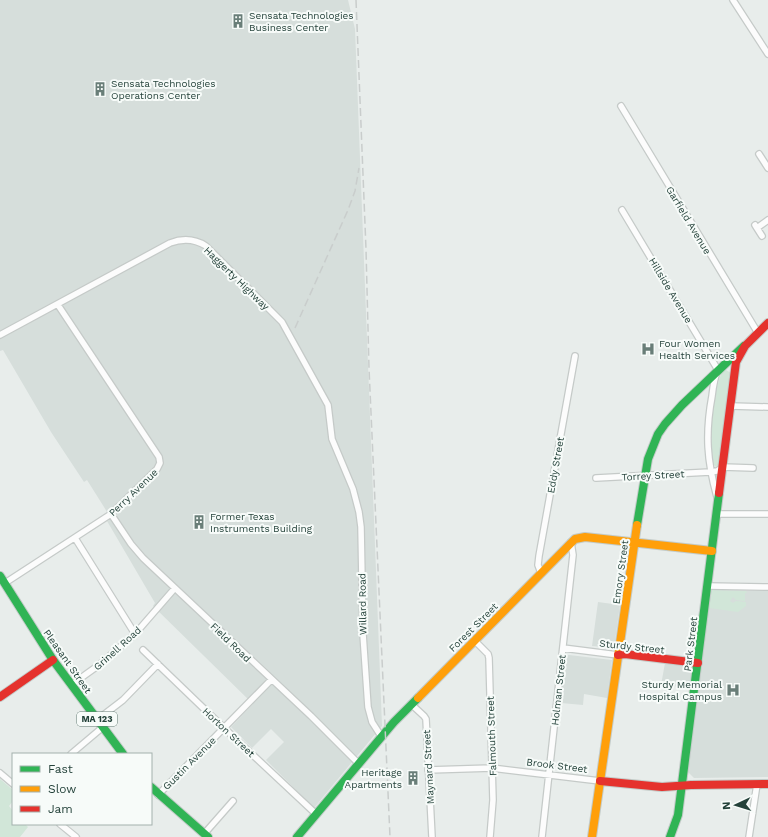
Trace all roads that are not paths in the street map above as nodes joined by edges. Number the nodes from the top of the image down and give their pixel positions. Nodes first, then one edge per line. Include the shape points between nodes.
1 (733, 0) edge
2 (768, 54) edge
3 (621, 106) dead end
4 (759, 154) dead end
5 (768, 168) edge
6 (622, 210) dead end
7 (768, 220) edge
8 (762, 236) dead end
9 (58, 305) junction
10 (768, 323) edge
11 (758, 333) junction
12 (0, 335) edge
13 (744, 346) junction
14 (575, 356) dead end
15 (720, 368) junction
16 (734, 371) junction
17 (731, 406) junction
18 (768, 407) edge
19 (723, 467) junction
20 (753, 468) dead end
21 (345, 472) joint
22 (710, 472) junction
23 (644, 475) junction
24 (596, 478) dead end
25 (718, 500) junction
26 (111, 514) junction
27 (717, 514) junction
28 (768, 514) edge
29 (75, 538) junction
30 (571, 542) junction
31 (634, 542) junction
32 (712, 551) junction
33 (541, 573) junction
34 (2, 579) edge
35 (708, 586) junction
36 (768, 587) edge
37 (175, 588) junction
38 (135, 634) junction
39 (474, 640) junction
40 (563, 648) junction
41 (143, 650) dead end
42 (618, 655) junction
43 (53, 660) junction
44 (698, 663) junction
45 (158, 664) junction
46 (271, 680) junction
47 (71, 685) junction
48 (0, 697) edge
49 (411, 704) junction
50 (97, 720) junction
51 (103, 727) junction
52 (224, 728) junction
53 (381, 736) junction
54 (72, 753) edge
55 (122, 753) edge
56 (358, 763) junction
57 (492, 768) junction
58 (428, 770) junction
59 (0, 773) edge
60 (549, 774) junction
61 (600, 781) junction
62 (12, 783) edge
63 (757, 784) junction
64 (768, 784) edge
65 (682, 786) junction
66 (152, 788) edge
67 (158, 795) junction
68 (233, 801) dead end
69 (316, 814) junction
70 (61, 825) edge
71 (206, 835) edge
72 (76, 837) edge
73 (297, 837) edge
74 (432, 837) edge
75 (490, 837) edge
76 (542, 837) edge
77 (592, 837) edge
78 (670, 837) edge
79 (749, 837) edge

1 - 2 street
3 - 11 street, Garfield Avenue
4 - 5 street
6 - 15 street, Hillside Avenue
7 - 8 street via 756,226
9 - 12 street, Haggerty Highway
9 - 21 street, Haggerty Highway via 174,242 187,240 203,244 284,323 328,405 332,439
9 - 26 street, Perry Avenue via 160,461 158,469
10 - 11 main road, Park Street
11 - 13 main road, Park Street
13 - 15 main road, Emory Street
13 - 16 main road, Park Street via 737,358
14 - 33 street, Eddy Street via 539,556 538,565
15 - 16 main road via 729,366
15 - 22 street, Park Street via 714,381 708,418
15 - 23 main road, Emory Street via 663,426 650,448
16 - 17 main road, Park Street
17 - 18 street
17 - 19 main road, Park Street
19 - 20 street
19 - 22 street, Torrey Street
19 - 25 main road, Park Street
21 - 53 street, Willard Road via 356,497 361,527 363,641 368,707 372,722
22 - 23 street, Torrey Street
22 - 25 street, Park Street
23 - 24 street, Torrey Street
23 - 31 main road, Emory Street
25 - 27 main road, Park Street
26 - 29 street, Perry Avenue
26 - 37 street, Field Road via 137,551
27 - 28 street
27 - 32 main road, Park Street
29 - 34 street, Perry Avenue
29 - 38 street
30 - 31 main road, Forest Street via 583,536
30 - 33 main road, Forest Street
30 - 40 street, Holman Street via 573,555
31 - 32 main road, Forest Street
31 - 42 main road, Emory Street
32 - 35 main road, Park Street
33 - 39 main road, Forest Street
34 - 43 main road, Pleasant Street / MA 123
35 - 36 street
35 - 44 main road, Park Street
37 - 38 street, Grinell Road
37 - 46 street, Field Road
38 - 47 street, Grinell Road
39 - 49 main road, Forest Street
39 - 57 street, Falmouth Street via 489,658
40 - 42 street, Sturdy Street
40 - 60 street, Holman Street
41 - 45 street, Horton Street
42 - 44 main road, Sturdy Street
42 - 61 main road, Emory Street
43 - 47 main road, Pleasant Street / MA 123
43 - 48 main road
44 - 65 main road, Park Street
45 - 50 street via 123,700
45 - 52 street, Horton Street
46 - 52 street, Gustin Avenue
46 - 56 street, Field Road
47 - 50 main road, Pleasant Street / MA 123
49 - 53 main road, Forest Street
49 - 58 street, Maynard Street via 426,718
50 - 51 main road, Pleasant Street / MA 123
51 - 54 street
51 - 55 main road, Pleasant Street / MA 123
52 - 67 street, Gustin Avenue
52 - 69 street, Horton Street
53 - 56 main road, Forest Street
56 - 69 main road, Forest Street
57 - 58 street, Brook Street
57 - 60 street, Brook Street
57 - 75 street, Falmouth Street via 493,806
58 - 74 street, Maynard Street
59 - 62 street
60 - 61 street, Brook Street
60 - 76 street, Holman Street
61 - 65 main road, Brook Street
61 - 77 main road, Emory Street
63 - 64 main road, Brook Street
63 - 65 main road, Brook Street
63 - 79 street
65 - 78 main road, Park Street via 678,815
66 - 67 main road
67 - 71 main road
68 - 71 street
69 - 73 main road, Forest Street
70 - 72 street

